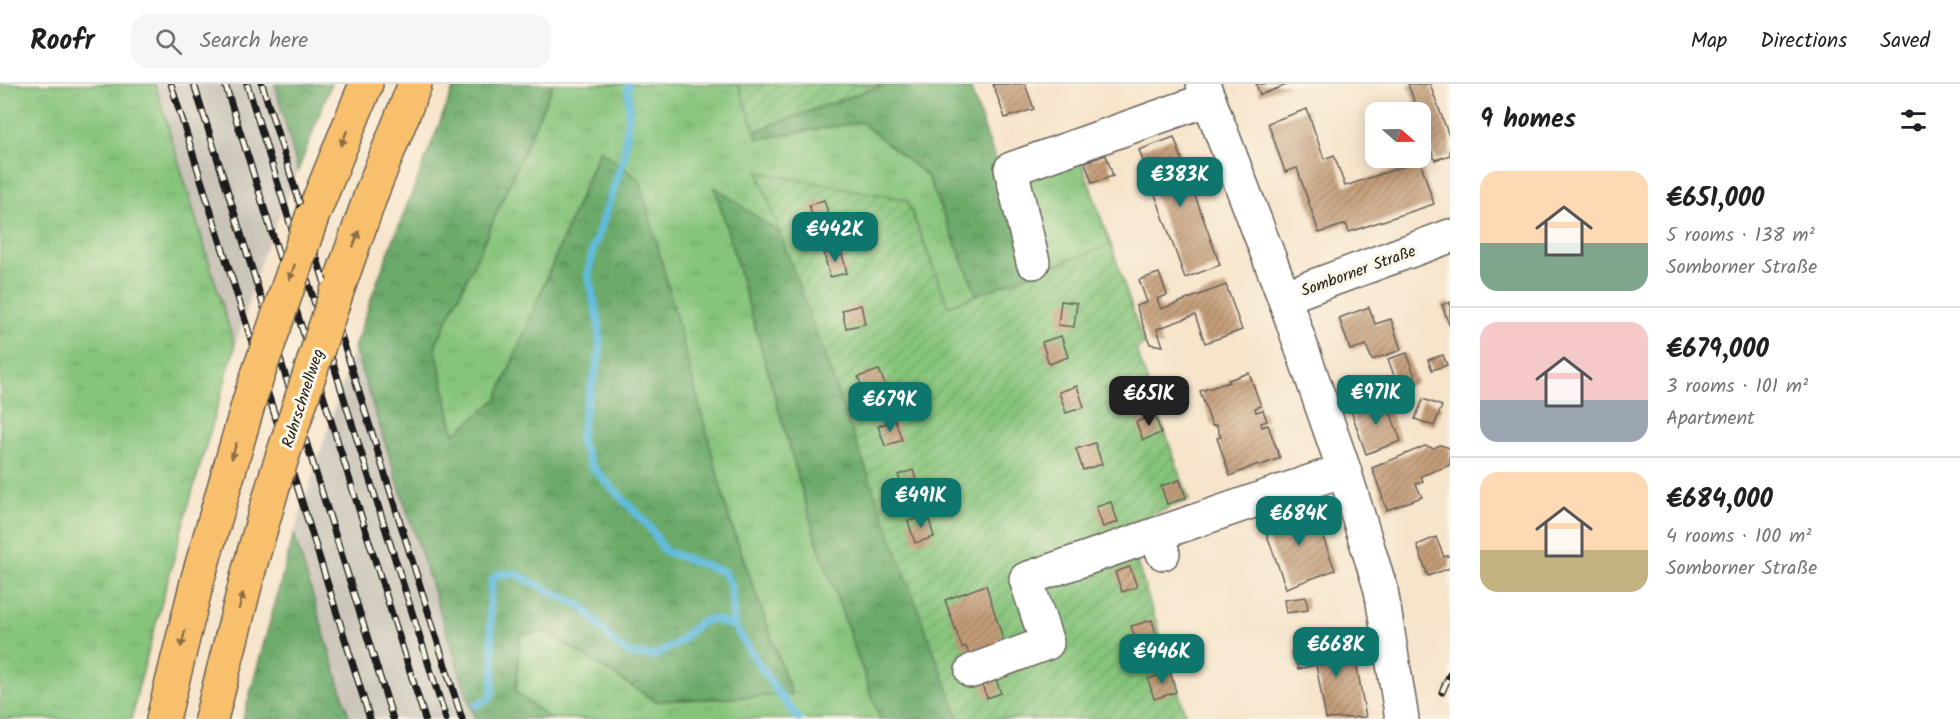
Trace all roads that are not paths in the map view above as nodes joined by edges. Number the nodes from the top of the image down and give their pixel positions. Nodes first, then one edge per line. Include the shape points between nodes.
1 (366, 84) edge
2 (415, 84) edge
3 (1206, 92) edge
4 (1441, 240) edge
5 (1033, 262) dead end
6 (1284, 297) junction
7 (1344, 470) junction
8 (972, 671) dead end
9 (164, 719) edge
10 (211, 719) edge
11 (1402, 719) edge

1 -> 9 highway, bridge via 312,217 251,395 198,578
10 -> 2 highway, Ruhrschnellweg, bridge via 276,476 336,294
3 - 5 street via 1011,169
3 - 6 street, Somborner Straße
4 - 6 street, Somborner Straße
6 - 7 street, Somborner Straße
7 - 8 street via 1160,543 1026,579 1047,643
7 - 11 street, Somborner Straße via 1381,590

